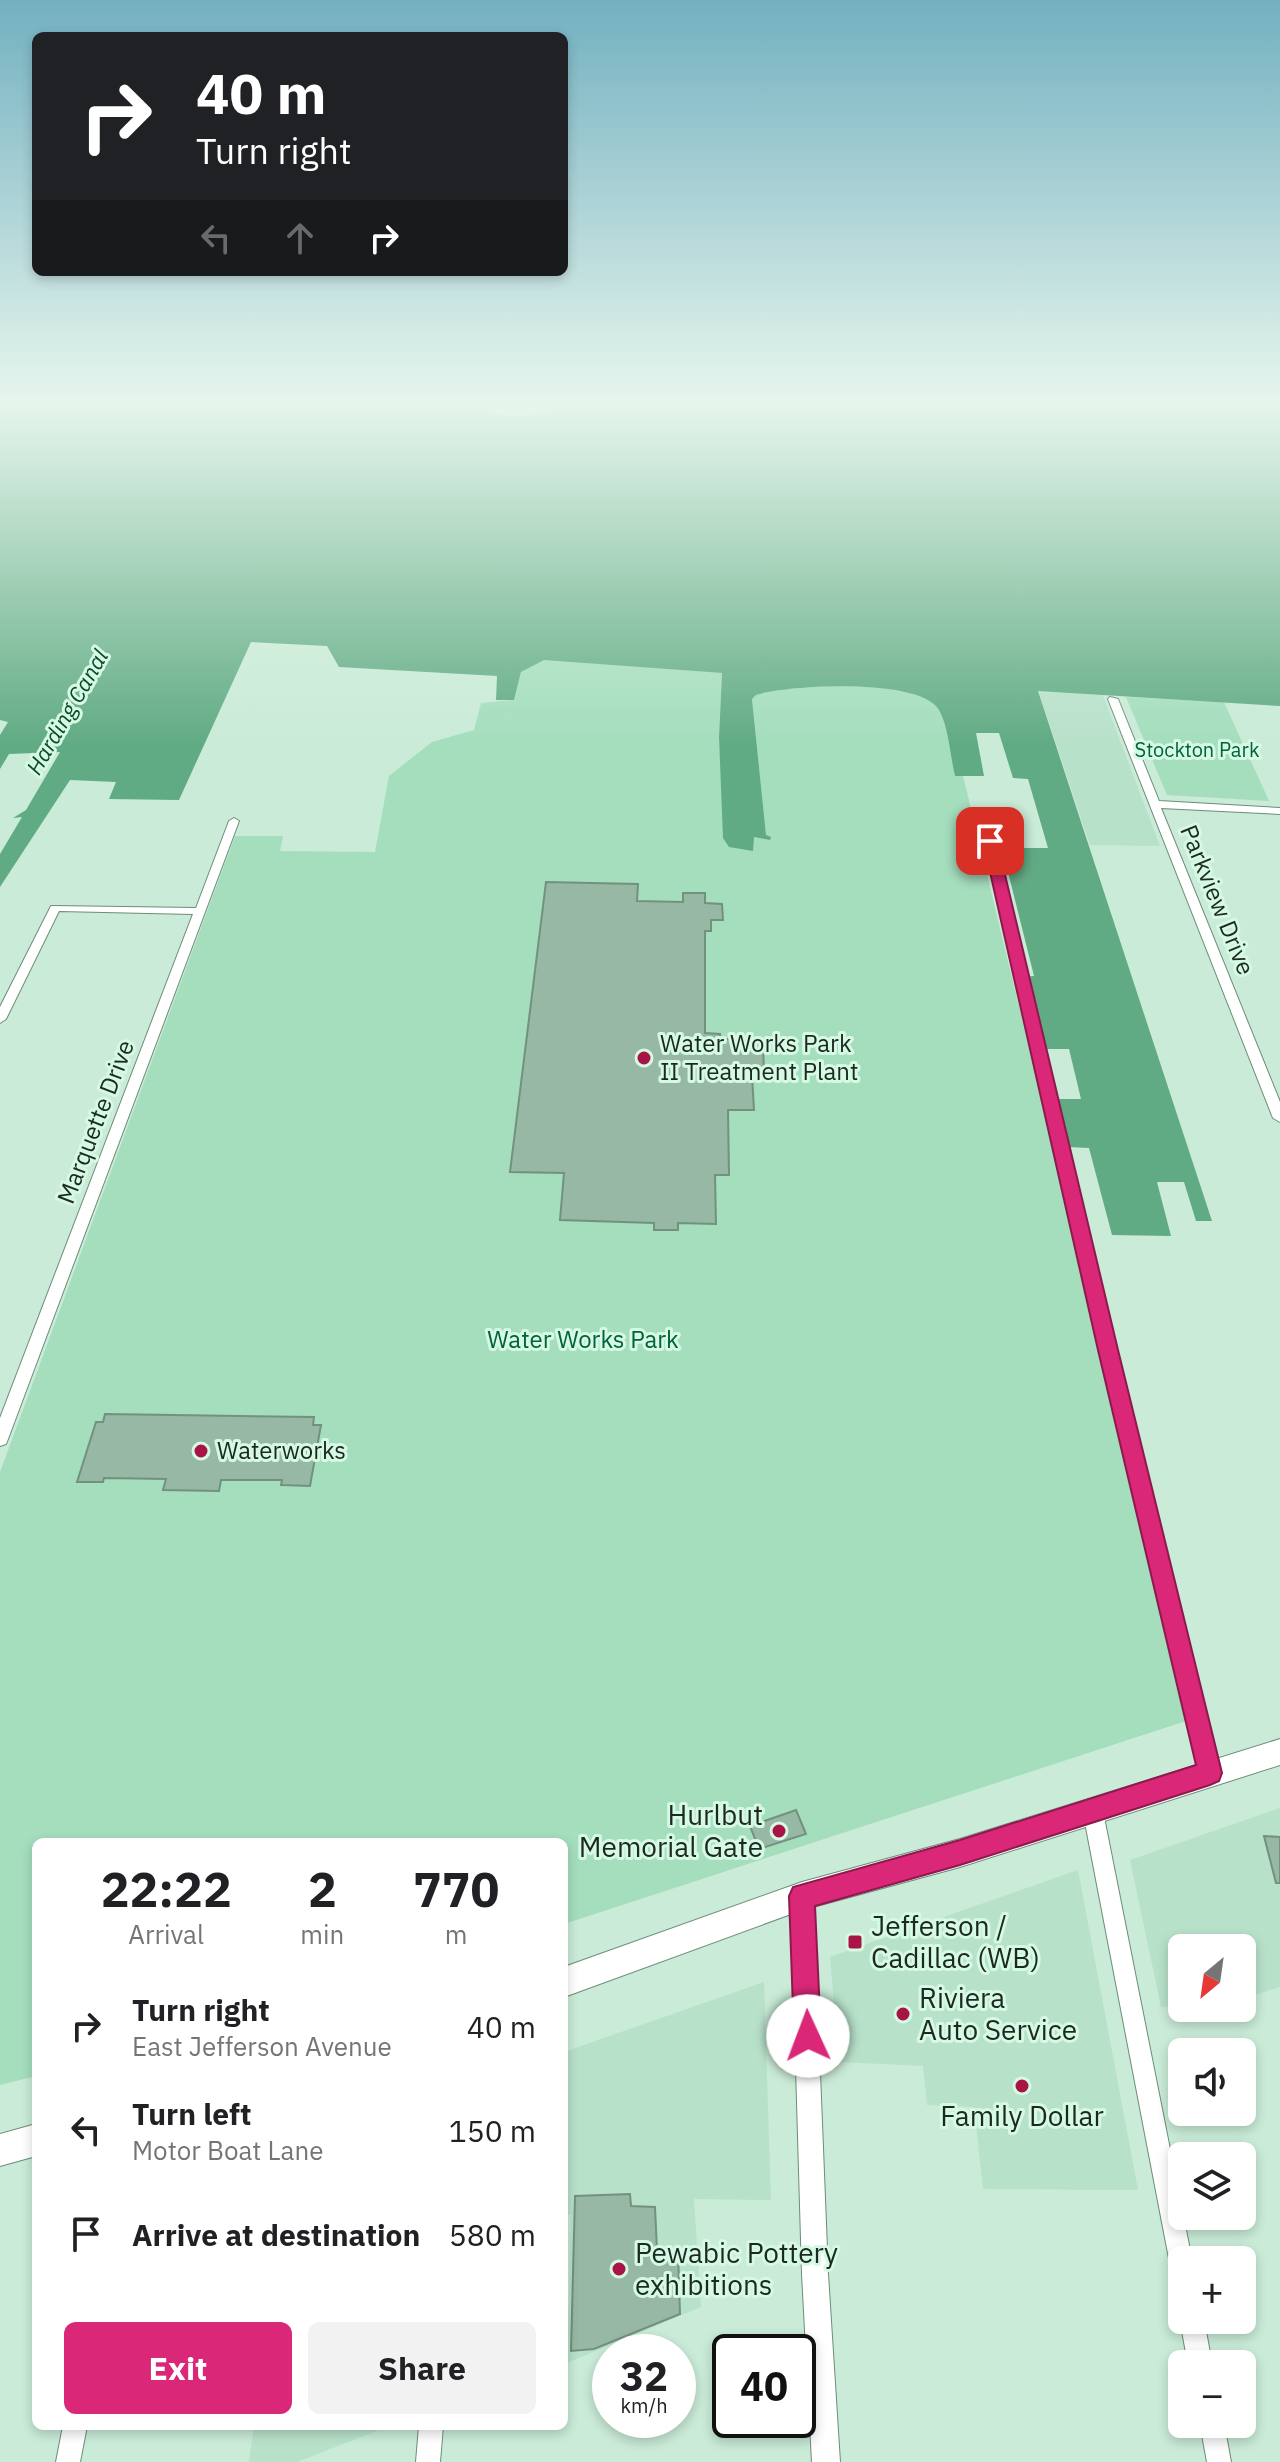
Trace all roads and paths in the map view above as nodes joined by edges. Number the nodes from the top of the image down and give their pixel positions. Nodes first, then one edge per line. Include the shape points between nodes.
1 (1113, 699) dead end
2 (1154, 804) junction
3 (1280, 811) edge
4 (234, 821) dead end
5 (990, 841) dead end
6 (200, 911) junction
7 (0, 1019) edge
8 (1280, 1118) edge
9 (0, 1439) edge
10 (1280, 1752) edge
11 (1210, 1773) junction
12 (1093, 1812) junction
13 (802, 1896) junction
14 (568, 1981) edge
15 (32, 2141) edge
16 (0, 2150) edge
17 (1178, 2246) edge
18 (74, 2430) edge
19 (431, 2430) edge
20 (1215, 2438) edge
21 (68, 2462) edge
22 (428, 2462) edge
23 (826, 2462) edge
24 (1219, 2462) edge

1 - 2 street, Parkview Drive
2 - 3 street
2 - 8 street, Parkview Drive
4 - 6 street, Marquette Drive
5 - 11 street
6 - 7 street via 55,908
6 - 9 street, Marquette Drive
10 - 11 main road
11 - 12 main road
12 - 13 main road
12 - 17 street
13 - 14 main road
13 - 23 street
15 - 16 main road
18 - 21 street
19 - 22 street
20 - 24 street

